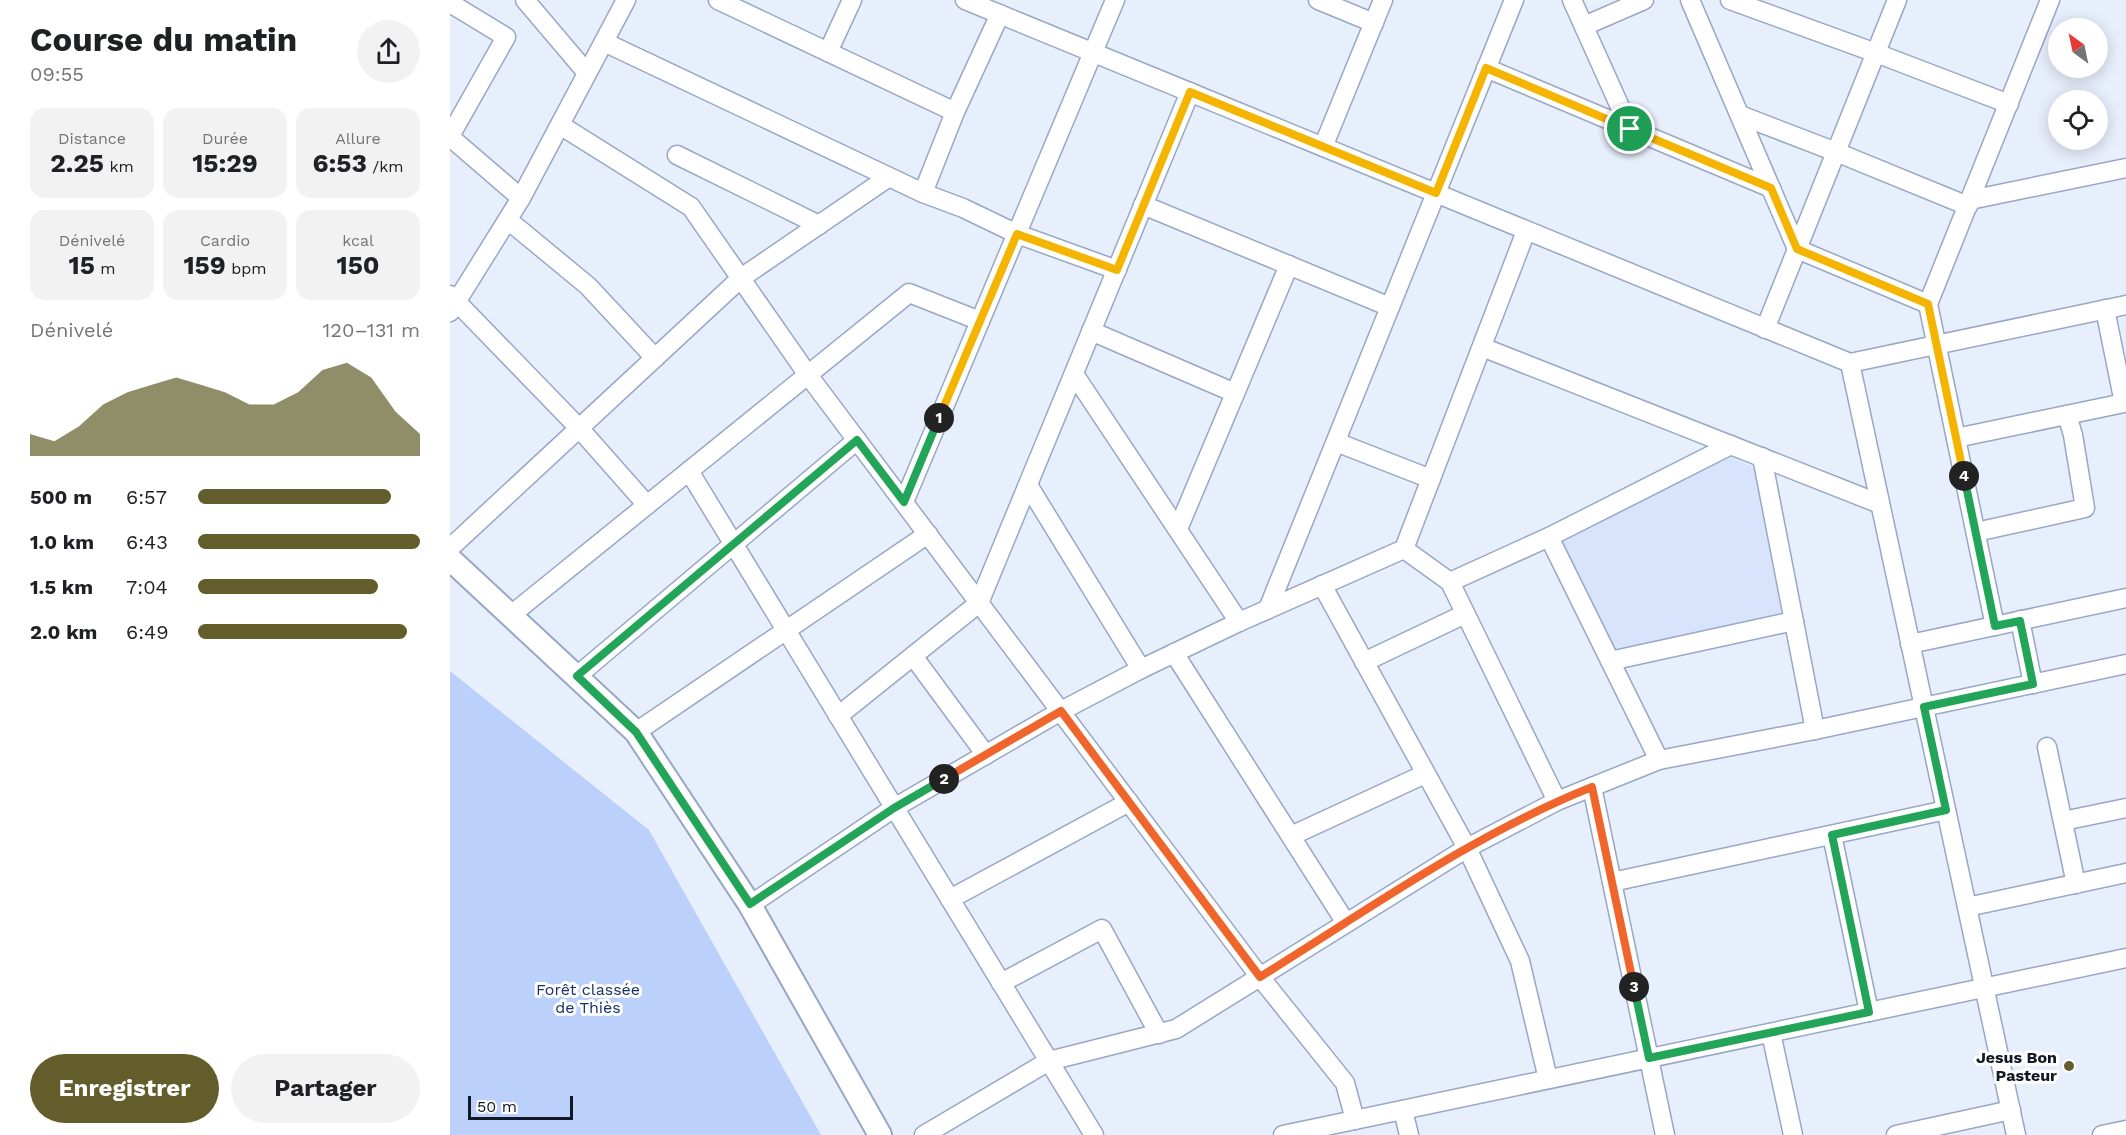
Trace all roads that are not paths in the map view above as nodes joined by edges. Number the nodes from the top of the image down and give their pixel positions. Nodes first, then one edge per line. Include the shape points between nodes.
1 (525, 0) edge
2 (717, 0) edge
3 (852, 0) edge
4 (965, 0) edge
5 (1114, 0) edge
6 (1318, 0) edge
7 (1383, 0) edge
8 (1514, 0) edge
9 (1572, 0) edge
10 (1644, 0) edge
11 (1690, 0) edge
12 (1730, 0) edge
13 (1897, 0) edge
14 (624, 1) edge
15 (2044, 2) edge
16 (450, 3) edge
17 (1000, 14) junction
18 (1374, 23) junction
19 (1584, 26) junction
20 (604, 42) junction
21 (828, 52) junction
22 (1093, 52) junction
23 (1876, 53) junction
24 (1486, 68) junction
25 (587, 73) junction
26 (1190, 92) junction
27 (2009, 104) junction
28 (955, 112) junction
29 (1740, 115) junction
30 (560, 125) junction
31 (1630, 129) junction
32 (450, 137) edge
33 (1323, 147) junction
34 (1836, 152) junction
35 (677, 155) dead end
36 (2126, 168) edge
37 (889, 177) junction
38 (1771, 188) junction
39 (1436, 193) junction
40 (923, 194) junction
41 (521, 198) junction
42 (1969, 203) junction
43 (1143, 205) junction
44 (508, 220) junction
45 (819, 225) junction
46 (1527, 231) junction
47 (1017, 234) junction
48 (1797, 249) junction
49 (1289, 265) junction
50 (1117, 270) junction
51 (741, 278) junction
52 (452, 303) edge
53 (1928, 304) junction
54 (2126, 305) edge
55 (1390, 307) junction
56 (2105, 309) junction
57 (980, 321) junction
58 (1766, 329) junction
59 (1091, 331) junction
60 (1937, 345) junction
61 (1482, 347) junction
62 (655, 358) junction
63 (1850, 363) junction
64 (1074, 374) junction
65 (808, 375) junction
66 (1235, 393) junction
67 (2067, 415) junction
68 (579, 428) junction
69 (1956, 438) junction
70 (857, 440) junction
71 (1336, 442) junction
72 (1731, 445) junction
73 (1762, 458) junction
74 (689, 471) junction
75 (1431, 479) junction
76 (1028, 485) junction
77 (904, 502) junction
78 (1880, 504) junction
79 (647, 505) junction
80 (1178, 529) junction
81 (1976, 532) junction
82 (928, 534) junction
83 (1549, 537) junction
84 (733, 545) junction
85 (450, 548) edge
86 (1404, 549) junction
87 (450, 559) edge
88 (1450, 582) junction
89 (1322, 585) junction
90 (2126, 598) edge
91 (979, 603) junction
92 (1268, 609) junction
93 (1465, 614) junction
94 (511, 615) junction
95 (1794, 621) junction
96 (2020, 621) junction
97 (1239, 622) junction
98 (1995, 626) junction
99 (786, 630) junction
100 (1910, 644) junction
101 (1174, 653) junction
102 (913, 656) junction
103 (1610, 661) junction
104 (1364, 662) junction
105 (2126, 664) edge
106 (1141, 669) junction
107 (577, 676) junction
108 (2033, 684) junction
109 (1924, 707) junction
110 (1061, 711) junction
111 (838, 716) junction
112 (1815, 730) junction
113 (636, 732) junction
114 (2047, 747) dead end
115 (986, 755) junction
116 (1659, 760) junction
117 (1425, 774) junction
118 (1592, 787) junction
119 (1557, 801) junction
120 (1129, 802) junction
121 (894, 808) junction
122 (2126, 808) edge
123 (1946, 810) junction
124 (2063, 821) junction
125 (1832, 835) junction
126 (1291, 836) junction
127 (1467, 848) junction
128 (2126, 873) edge
129 (1612, 882) junction
130 (2076, 884) junction
131 (950, 899) junction
132 (750, 904) junction
133 (1967, 907) junction
134 (1346, 923) junction
135 (2126, 958) edge
136 (1260, 977) junction
137 (1000, 983) junction
138 (1984, 988) junction
139 (1869, 1012) junction
140 (1771, 1033) junction
141 (1159, 1034) junction
142 (1649, 1058) junction
143 (1048, 1061) junction
144 (1548, 1079) junction
145 (1403, 1110) junction
146 (2011, 1110) junction
147 (1355, 1120) junction
148 (2126, 1130) edge
149 (880, 1135) edge
150 (924, 1135) edge
151 (1094, 1135) edge
152 (1283, 1135) edge
153 (1408, 1135) edge
154 (1665, 1135) edge
155 (1793, 1135) edge
156 (1899, 1135) edge
157 (2016, 1135) edge
158 (2102, 1135) edge

1 - 25 street
2 - 21 street
3 - 21 street
4 - 17 street
5 - 22 street
6 - 18 street
7 - 18 street
8 - 24 street
9 - 19 street
10 - 19 street
11 - 29 street
12 - 23 street
13 - 23 street
14 - 20 street
15 - 27 street
16 - 32 street via 506,37
17 - 22 street
17 - 28 street
18 - 33 street
19 - 31 street
20 - 25 street
20 - 37 street
21 - 28 street
22 - 26 street
22 - 47 street
23 - 27 street
23 - 34 street
24 - 31 street
24 - 39 street
25 - 30 street
26 - 33 street
26 - 43 street
27 - 42 street
28 - 40 street
29 - 34 street
29 - 38 street
30 - 41 street
30 - 51 street via 691,207
31 - 38 street
32 - 41 street
33 - 39 street
34 - 42 street
34 - 48 street
35 - 45 street
36 - 42 street
37 - 40 street
37 - 45 street
38 - 48 street
39 - 46 street
39 - 55 street
40 - 47 street
41 - 44 street
42 - 53 street
43 - 49 street
43 - 50 street
44 - 52 street
44 - 62 street via 588,286
45 - 51 street
46 - 58 street
46 - 61 street
47 - 50 street
47 - 57 street
48 - 53 street
48 - 58 street
49 - 55 street
49 - 66 street
50 - 59 street
51 - 62 street
51 - 65 street
52 - 68 street
53 - 60 street
54 - 56 street
55 - 71 street
56 - 60 street
56 - 67 street via 2124,403
57 - 65 street via 909,293
57 - 77 street
58 - 63 street
59 - 64 street
59 - 66 street
60 - 63 street
60 - 69 street
61 - 72 street
61 - 75 street
62 - 68 street
63 - 78 street
64 - 76 street
64 - 80 street
65 - 70 street
65 - 74 street
66 - 80 street
67 - 69 street
67 - 81 street via 2085,508
68 - 79 street
68 - 85 street
69 - 81 street
70 - 77 street
70 - 84 street
71 - 75 street
71 - 92 street
72 - 73 street
72 - 83 street
73 - 78 street
73 - 95 street
74 - 79 street
74 - 84 street
75 - 86 street
76 - 91 street
76 - 106 street
77 - 82 street
78 - 100 street
79 - 94 street
80 - 97 street
81 - 98 street
82 - 91 street
82 - 99 street
83 - 88 street
83 - 103 street
84 - 99 street
84 - 107 street
86 - 88 street
86 - 89 street
87 - 94 main road
88 - 93 street
89 - 92 street
89 - 104 street
90 - 96 street
91 - 102 street
91 - 110 street
92 - 97 street
93 - 104 street
93 - 119 street
94 - 107 main road
95 - 103 street
95 - 112 street
96 - 98 street
96 - 108 street
97 - 101 street
98 - 100 street
99 - 111 street
99 - 113 street
100 - 109 street
101 - 106 street
101 - 126 street
102 - 111 street
102 - 115 street
103 - 116 street
104 - 117 street
105 - 108 street
106 - 110 street
107 - 113 main road
108 - 109 street
109 - 112 street
109 - 123 street
110 - 115 street
110 - 120 street
111 - 121 street
112 - 116 street
113 - 132 main road
114 - 124 street
115 - 121 street
116 - 118 street
117 - 126 street
117 - 127 street
118 - 119 street
118 - 129 street
119 - 127 street
120 - 131 street
120 - 136 street
121 - 131 street
121 - 132 street
122 - 124 street
123 - 125 street
123 - 133 street
124 - 130 street
125 - 129 street
125 - 139 street
126 - 134 street
127 - 134 street
127 - 144 street via 1520,961
128 - 130 street
129 - 142 street
130 - 133 street
131 - 137 street
132 - 149 main road
133 - 138 street
134 - 136 street
135 - 138 street
136 - 141 street via 1176,1029
136 - 147 street via 1345,1083
137 - 141 street via 1102,929
137 - 143 street
138 - 139 street
138 - 146 street
139 - 140 street
140 - 142 street
140 - 155 street
141 - 143 street
142 - 144 street
142 - 154 street
143 - 150 street
143 - 151 street
144 - 145 street
145 - 147 street
145 - 153 street
146 - 156 street
146 - 157 street
147 - 152 street
148 - 158 street

